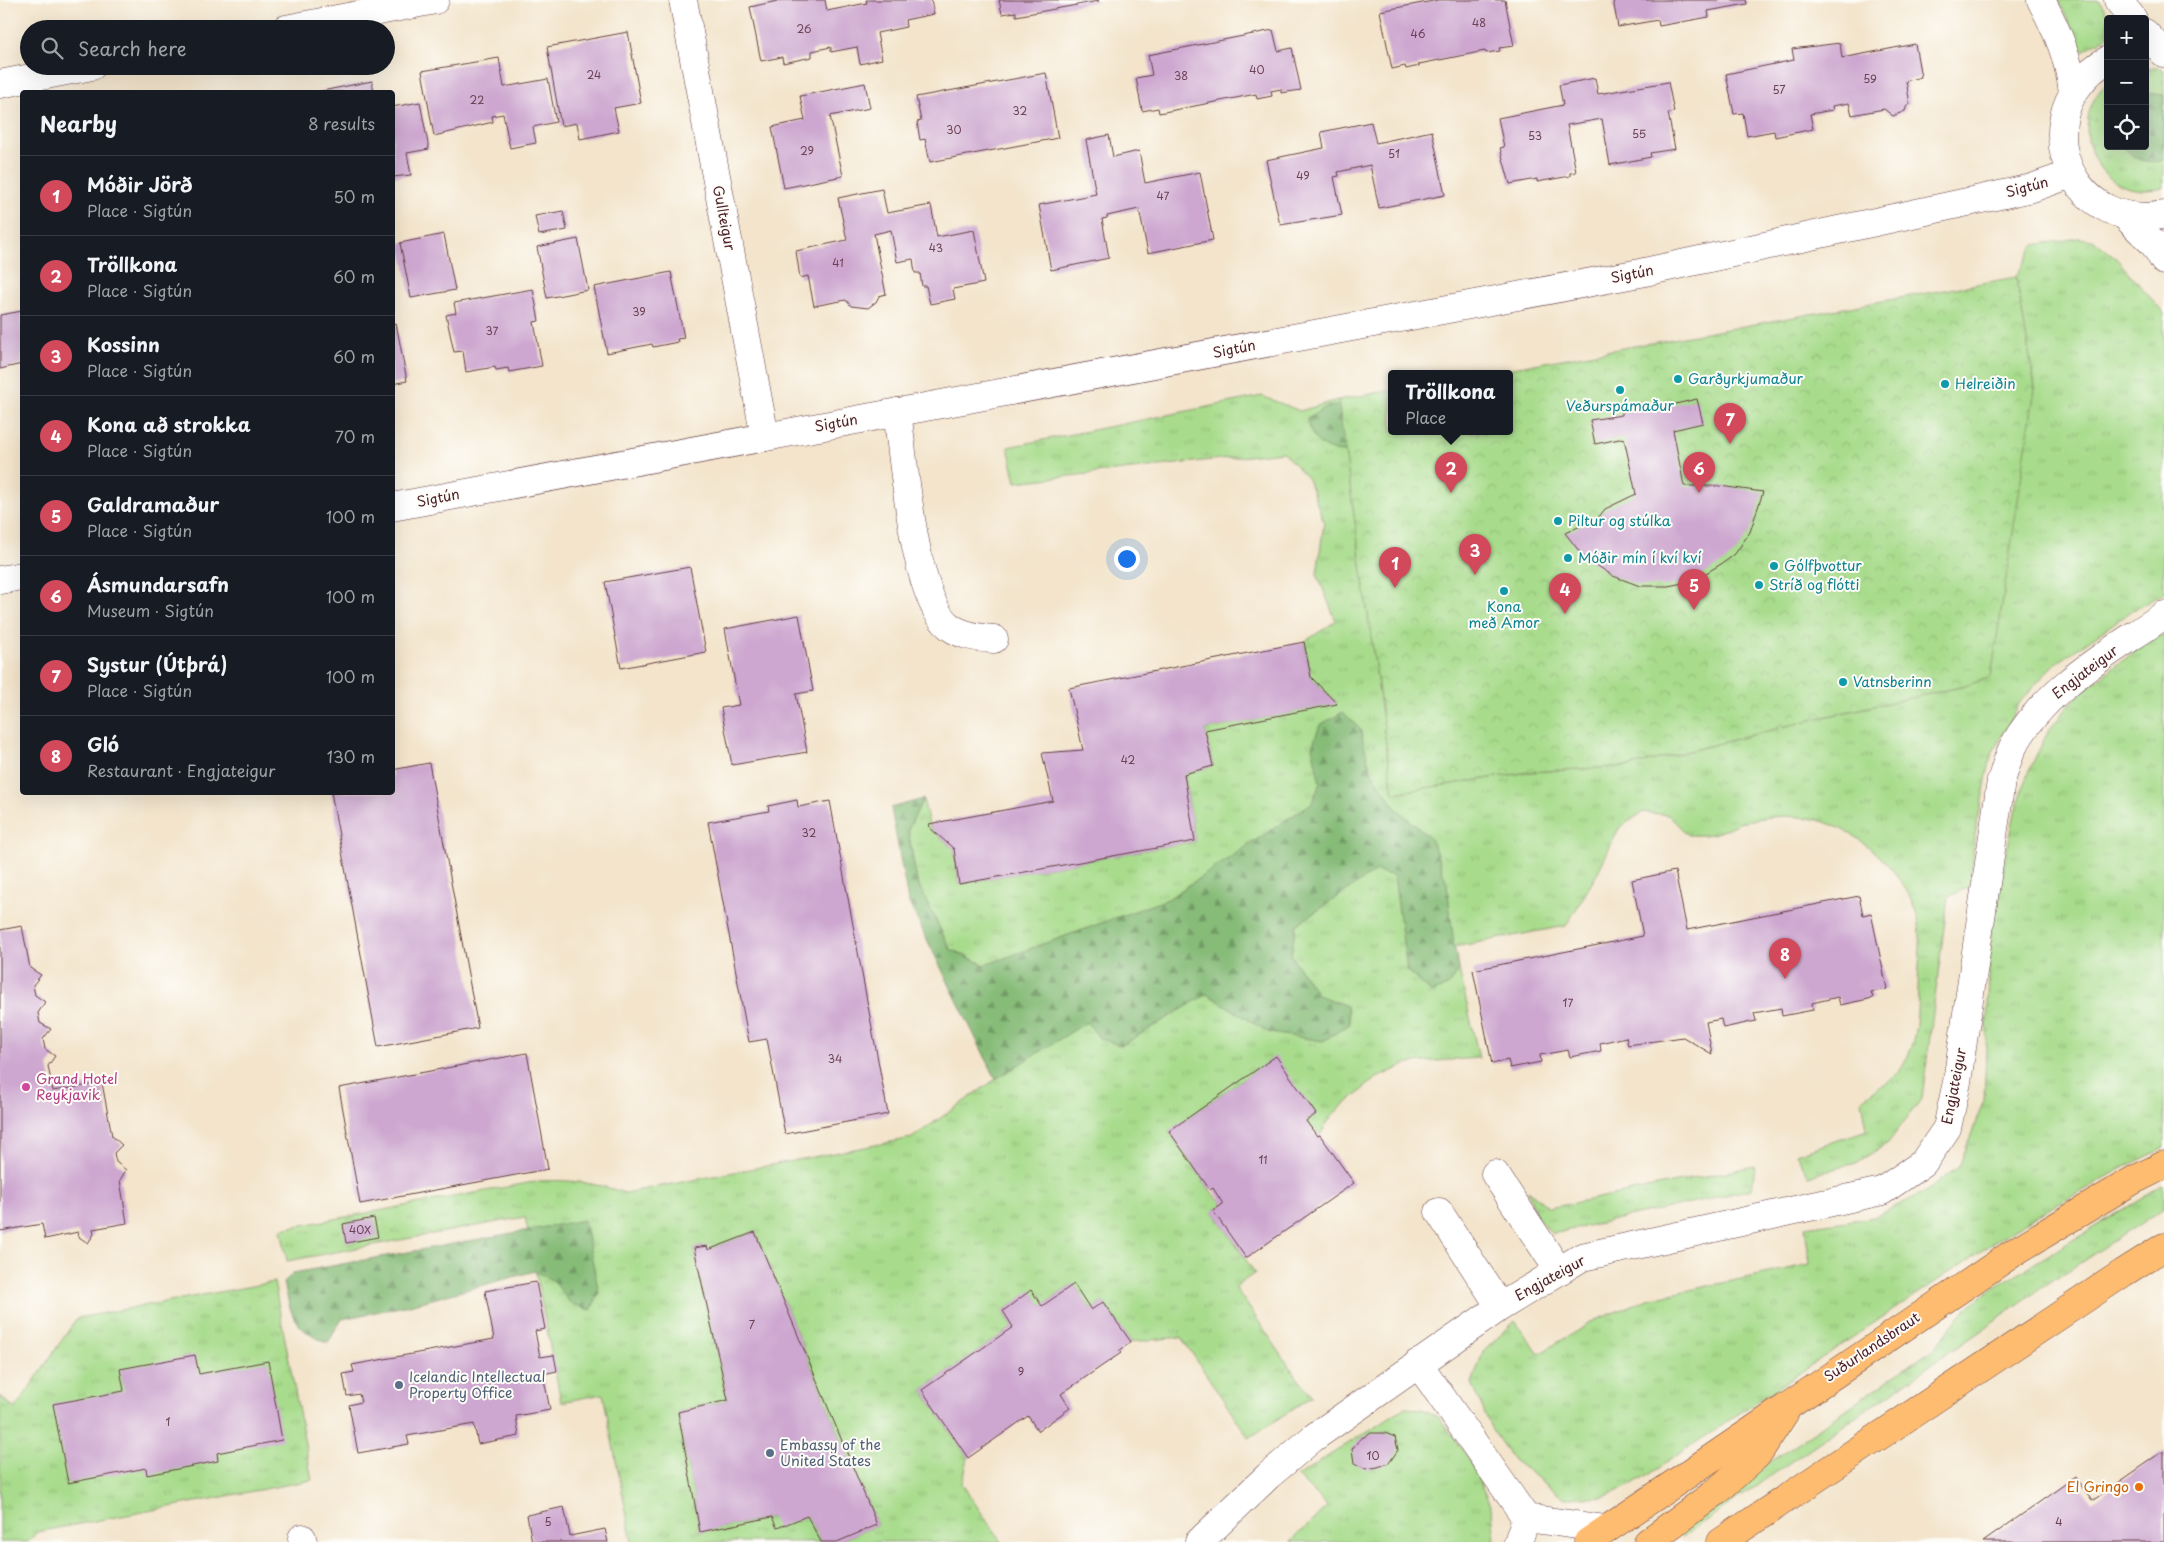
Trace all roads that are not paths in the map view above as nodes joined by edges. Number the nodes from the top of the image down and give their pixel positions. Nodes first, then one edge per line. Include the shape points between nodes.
1 (435, 0) edge
2 (683, 0) edge
3 (2040, 0) edge
4 (2118, 0) edge
5 (2130, 15) edge
6 (332, 20) edge
7 (2149, 37) edge
8 (2149, 51) edge
9 (2164, 53) edge
10 (2104, 63) edge
11 (46, 75) edge
12 (0, 84) edge
13 (2073, 92) junction
14 (2071, 174) junction
15 (2124, 216) junction
16 (2164, 216) edge
17 (2164, 261) edge
18 (897, 412) junction
19 (765, 436) junction
20 (395, 506) edge
21 (20, 576) edge
22 (0, 580) edge
23 (2164, 615) edge
24 (994, 639) dead end
25 (2164, 1165) edge
26 (1495, 1174) dead end
27 (1439, 1212) dead end
28 (2164, 1247) edge
29 (1559, 1271) junction
30 (1500, 1308) junction
31 (1418, 1363) junction
32 (1791, 1402) junction
33 (1522, 1530) edge
34 (1597, 1536) edge
35 (1199, 1542) edge
36 (1648, 1542) edge
37 (1721, 1542) edge

1 - 6 street
2 - 19 street, Gullteigur
3 - 13 street via 2069,63
4 - 5 street
7 - 9 street
8 - 9 street
10 - 13 street via 2086,76
11 - 12 street
13 - 14 street via 2064,112 2061,133
14 - 15 street via 2094,201
14 - 18 street, Sigtún via 2032,188 1640,273
15 - 16 street
15 - 17 street via 2154,244
18 - 19 street, Sigtún
18 - 24 street via 914,538 934,606 950,627 971,637
19 - 20 street, Sigtún
21 - 22 street
23 - 29 street, Engjateigur via 2067,682 2041,706 2013,746 2000,782 1957,1082 1947,1128 1923,1164 1882,1192 1582,1257
25 - 32 main road, Suðurlandsbraut via 2019,1249
26 - 29 street
27 - 30 street
28 - 37 main road
29 - 30 street, Engjateigur
30 - 31 street, Engjateigur
31 - 33 street
31 - 35 street, Engjateigur via 1313,1438
32 - 34 main road, Suðurlandsbraut
32 - 36 main road via 1757,1455 1716,1492
33 - 34 street

